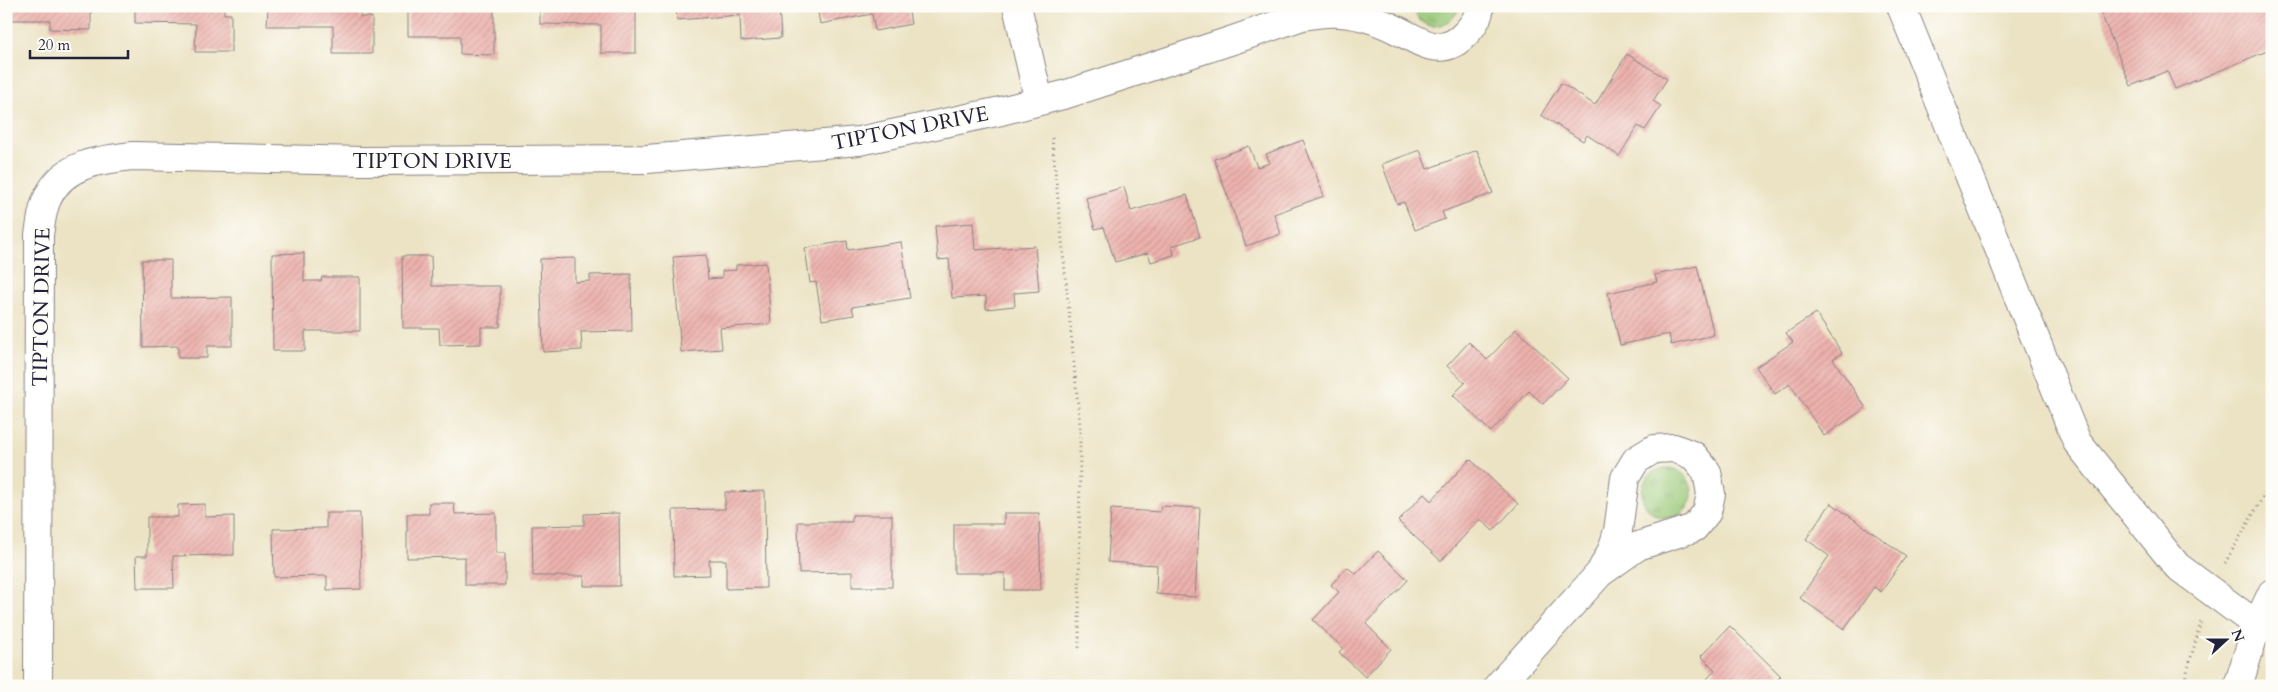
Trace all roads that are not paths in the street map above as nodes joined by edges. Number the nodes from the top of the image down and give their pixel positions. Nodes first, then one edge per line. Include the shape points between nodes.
1 (1017, 6) edge
2 (1480, 6) edge
3 (1901, 6) edge
4 (1311, 11) edge
5 (1039, 101) junction
6 (1600, 572) junction
7 (2272, 594) edge
8 (2264, 628) edge
9 (38, 686) edge
10 (1498, 686) edge
11 (2238, 686) edge

1 - 5 street
2 - 4 street, TIPTON DRIVE via 1474,25 1462,39 1447,45 1428,46 1365,18 1332,11
3 - 8 street via 2077,442 2177,566
4 - 5 street, TIPTON DRIVE via 1157,66
5 - 9 street, TIPTON DRIVE via 859,142 647,160 363,161 133,156 103,160 67,171 48,197 39,234
6 - 6 street via 1638,546 1694,528 1707,512 1711,494 1707,472 1694,456 1674,448 1654,449 1636,460 1625,478 1618,531
6 - 10 street
7 - 8 street
8 - 11 street

